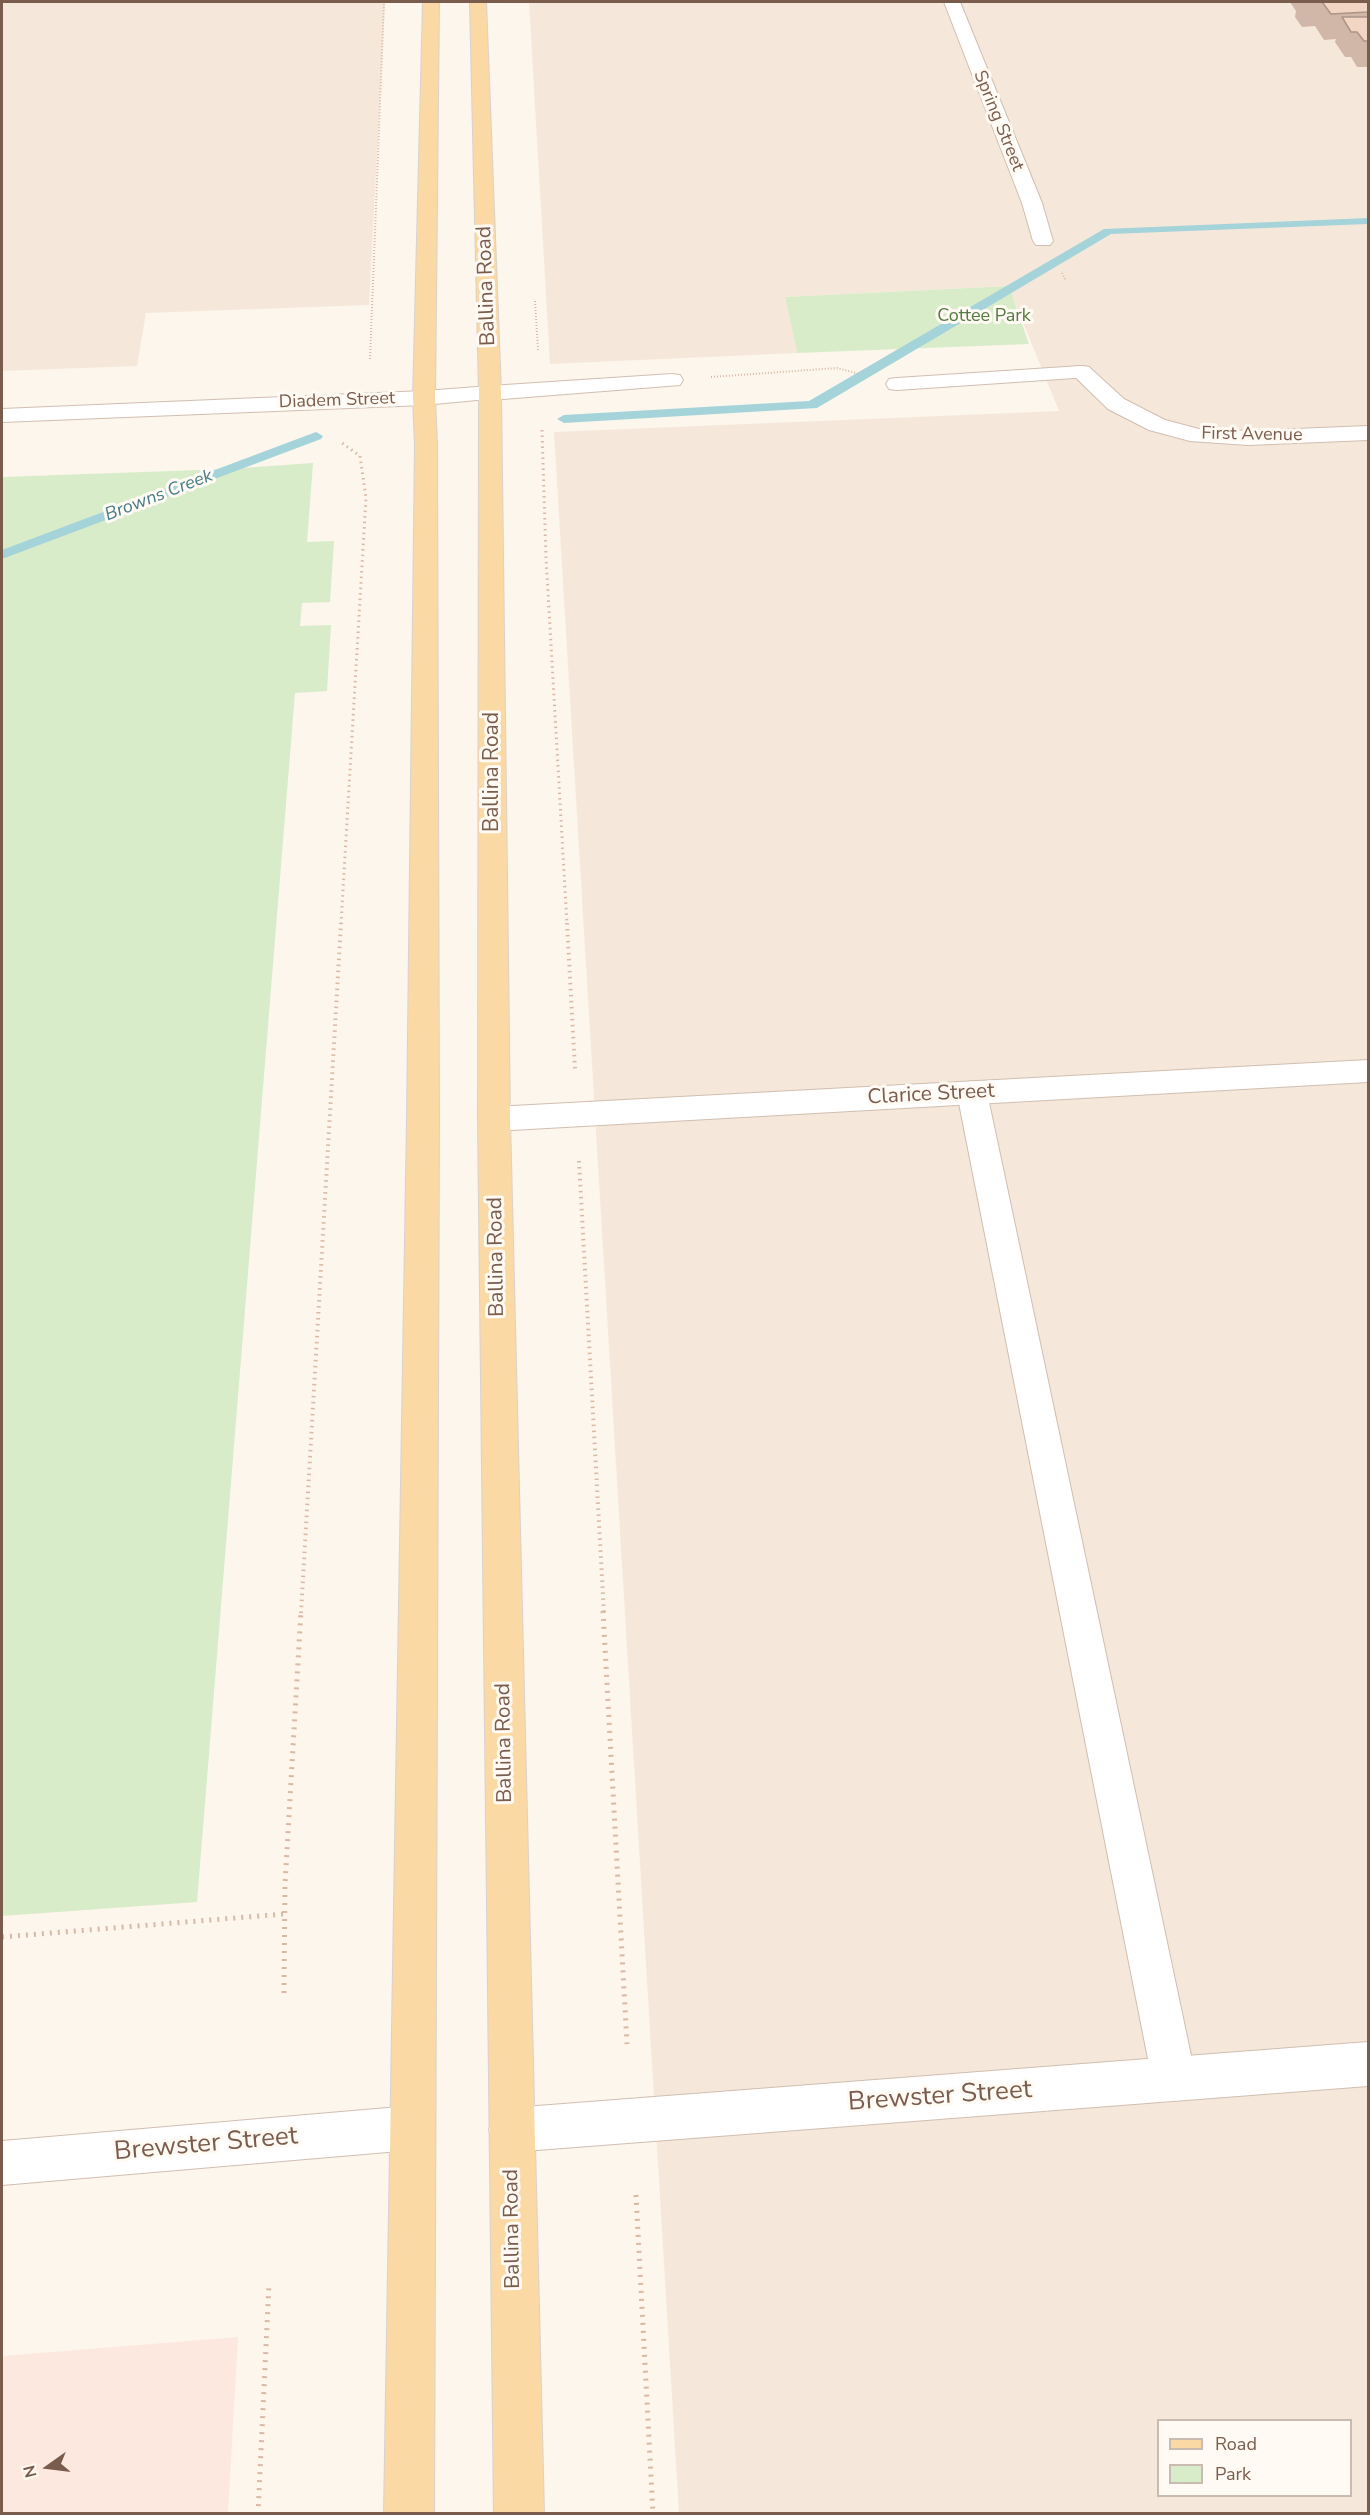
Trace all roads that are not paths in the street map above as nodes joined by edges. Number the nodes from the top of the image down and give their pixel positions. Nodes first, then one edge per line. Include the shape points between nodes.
1 (431, 2) edge
2 (478, 2) edge
3 (952, 2) edge
4 (1043, 241) dead end
5 (672, 380) road end
6 (897, 384) dead end
7 (490, 393) junction
8 (424, 398) junction
9 (2, 416) edge
10 (1368, 433) edge
11 (1368, 1071) edge
12 (972, 1093) junction
13 (494, 1119) junction
14 (1368, 2064) edge
15 (1174, 2079) junction
16 (411, 2128) junction
17 (511, 2130) junction
18 (2, 2163) edge
19 (409, 2514) edge
20 (519, 2514) edge

1 - 8 main road
2 - 7 main road, Ballina Road
3 - 4 street, Spring Street via 1032,203
5 - 7 street, Diadem Street
6 - 10 street, First Avenue via 1081,372 1116,404 1157,425 1198,436
7 - 8 street, Diadem Street
7 - 13 main road, Ballina Road
8 - 9 street, Diadem Street
8 - 16 main road via 423,1119
11 - 12 street, Clarice Street
12 - 13 street, Clarice Street
12 - 15 street
13 - 17 main road, Ballina Road
14 - 15 street, Brewster Street
15 - 17 street, Brewster Street
16 - 18 street, Brewster Street
16 - 19 main road
17 - 20 main road, Ballina Road

